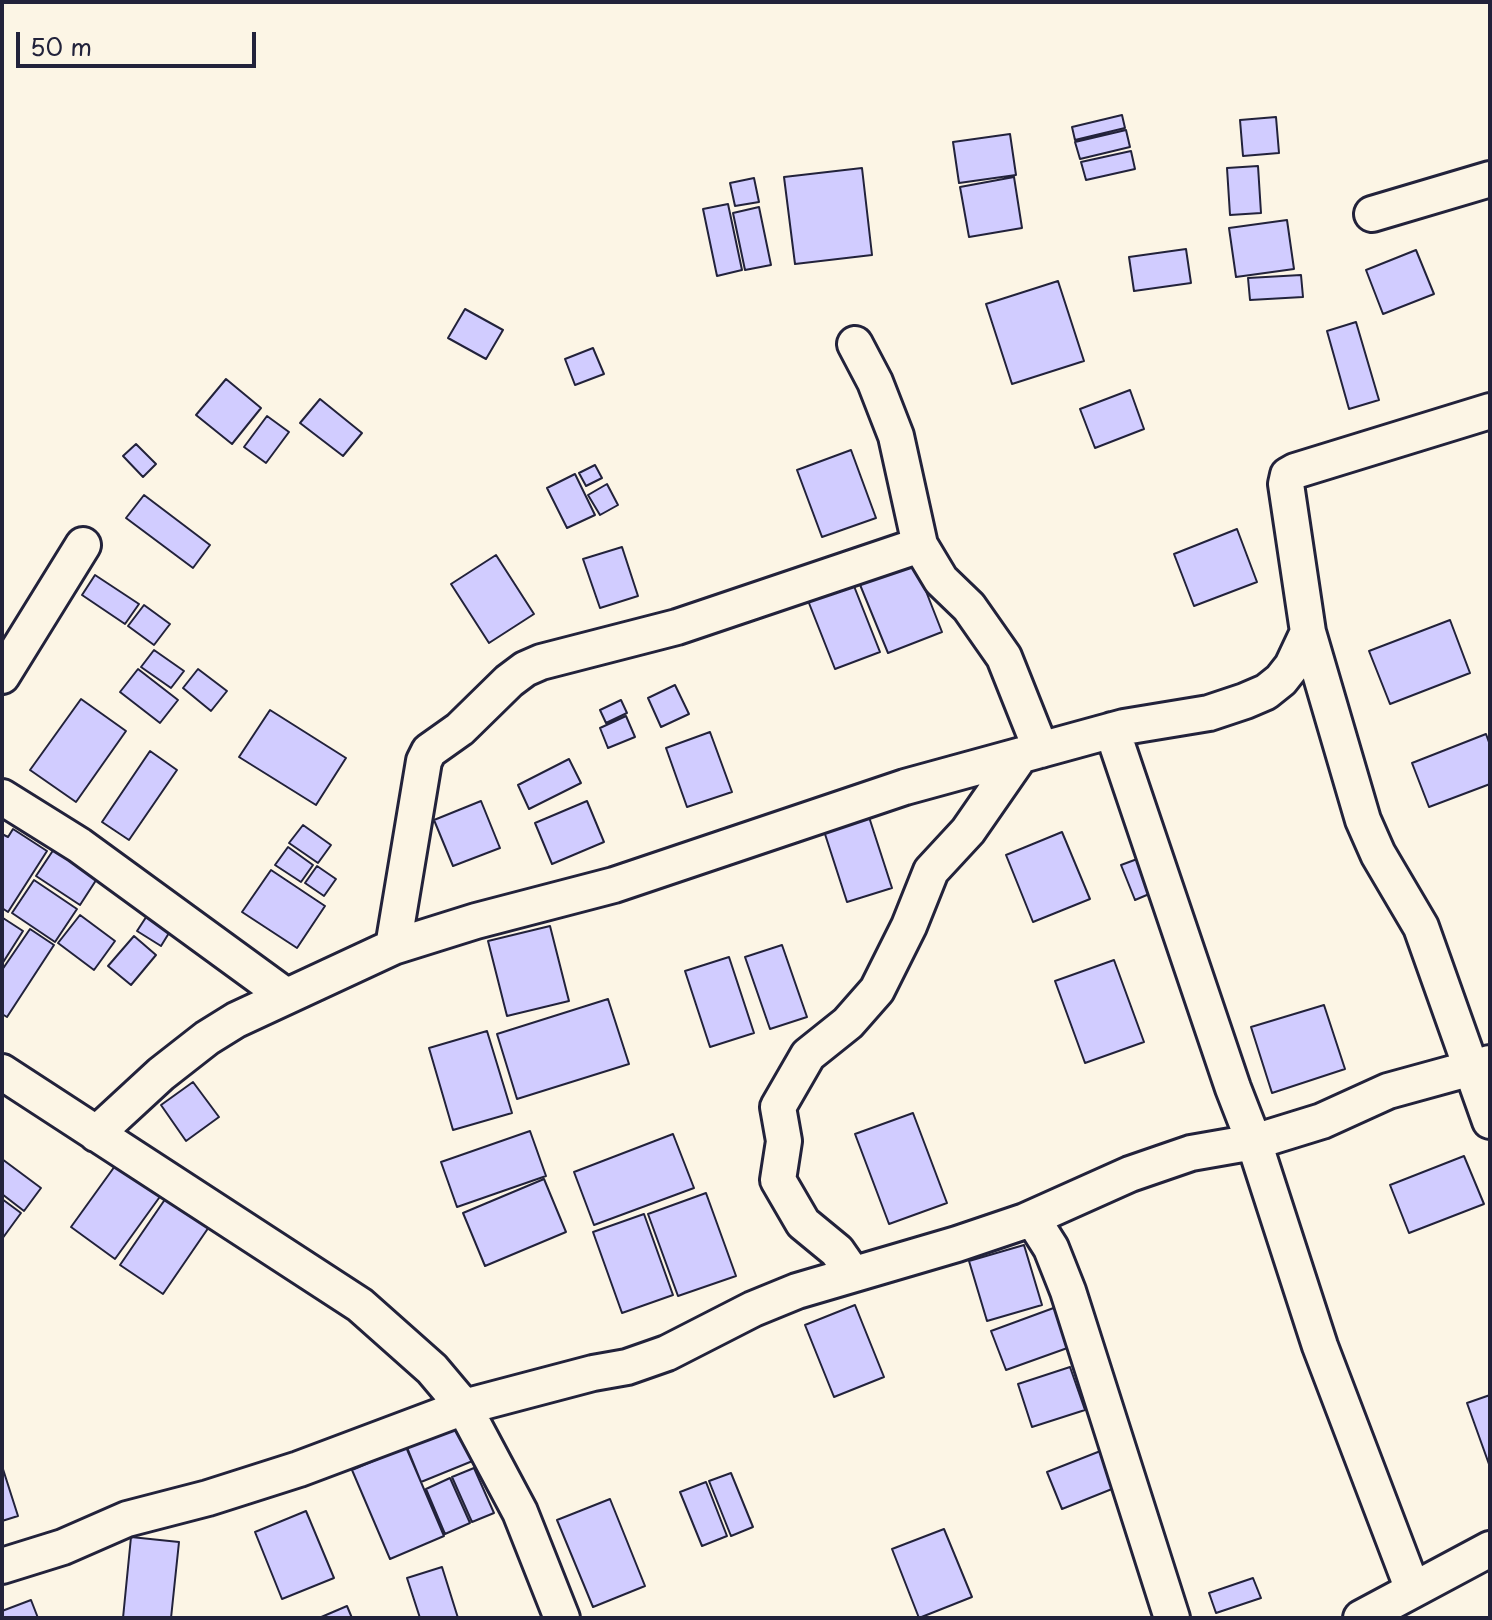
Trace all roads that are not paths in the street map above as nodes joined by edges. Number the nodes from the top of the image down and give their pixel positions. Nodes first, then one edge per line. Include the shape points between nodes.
1 (1490, 179) edge
2 (1372, 214) dead end
3 (855, 344) dead end
4 (1490, 411) edge
5 (83, 545) dead end
6 (920, 545) junction
7 (1308, 632) junction
8 (2, 676) edge
9 (1112, 730) junction
10 (1030, 753) junction
11 (2, 797) edge
12 (393, 947) junction
13 (286, 996) junction
14 (1482, 1066) edge
15 (2, 1072) edge
16 (1490, 1121) edge
17 (96, 1134) junction
18 (1254, 1142) junction
19 (1032, 1218) junction
20 (853, 1274) junction
21 (464, 1407) junction
22 (1490, 1549) edge
23 (2, 1566) edge
24 (1413, 1590) junction
25 (562, 1618) edge
26 (1172, 1618) edge
27 (1361, 1618) edge

1 - 2 street
3 - 6 street via 896,436
4 - 7 street via 1288,475
5 - 8 street
6 - 10 street via 941,580 969,607 1004,657
6 - 12 street via 677,627 562,654 525,669 429,751 424,761
7 - 9 street via 1292,666 1266,692 1209,713
7 - 14 street via 1363,820 1421,927
9 - 10 street
9 - 18 street
10 - 12 street via 889,792 614,885
10 - 20 street via 931,871 877,990 848,1023 808,1055 778,1107 784,1141 778,1180 803,1223 837,1251
11 - 13 street via 79,845
12 - 13 street
13 - 17 street via 207,1038
14 - 16 street
14 - 18 street via 1388,1091 1322,1121
15 - 17 street
17 - 21 street via 360,1305 432,1369
18 - 19 street via 1159,1163
18 - 24 street via 1320,1346
19 - 20 street
19 - 26 street via 1068,1291
20 - 21 street via 782,1297 627,1367
21 - 23 street via 299,1469 127,1519
21 - 25 street via 520,1512
22 - 24 street
24 - 27 street

